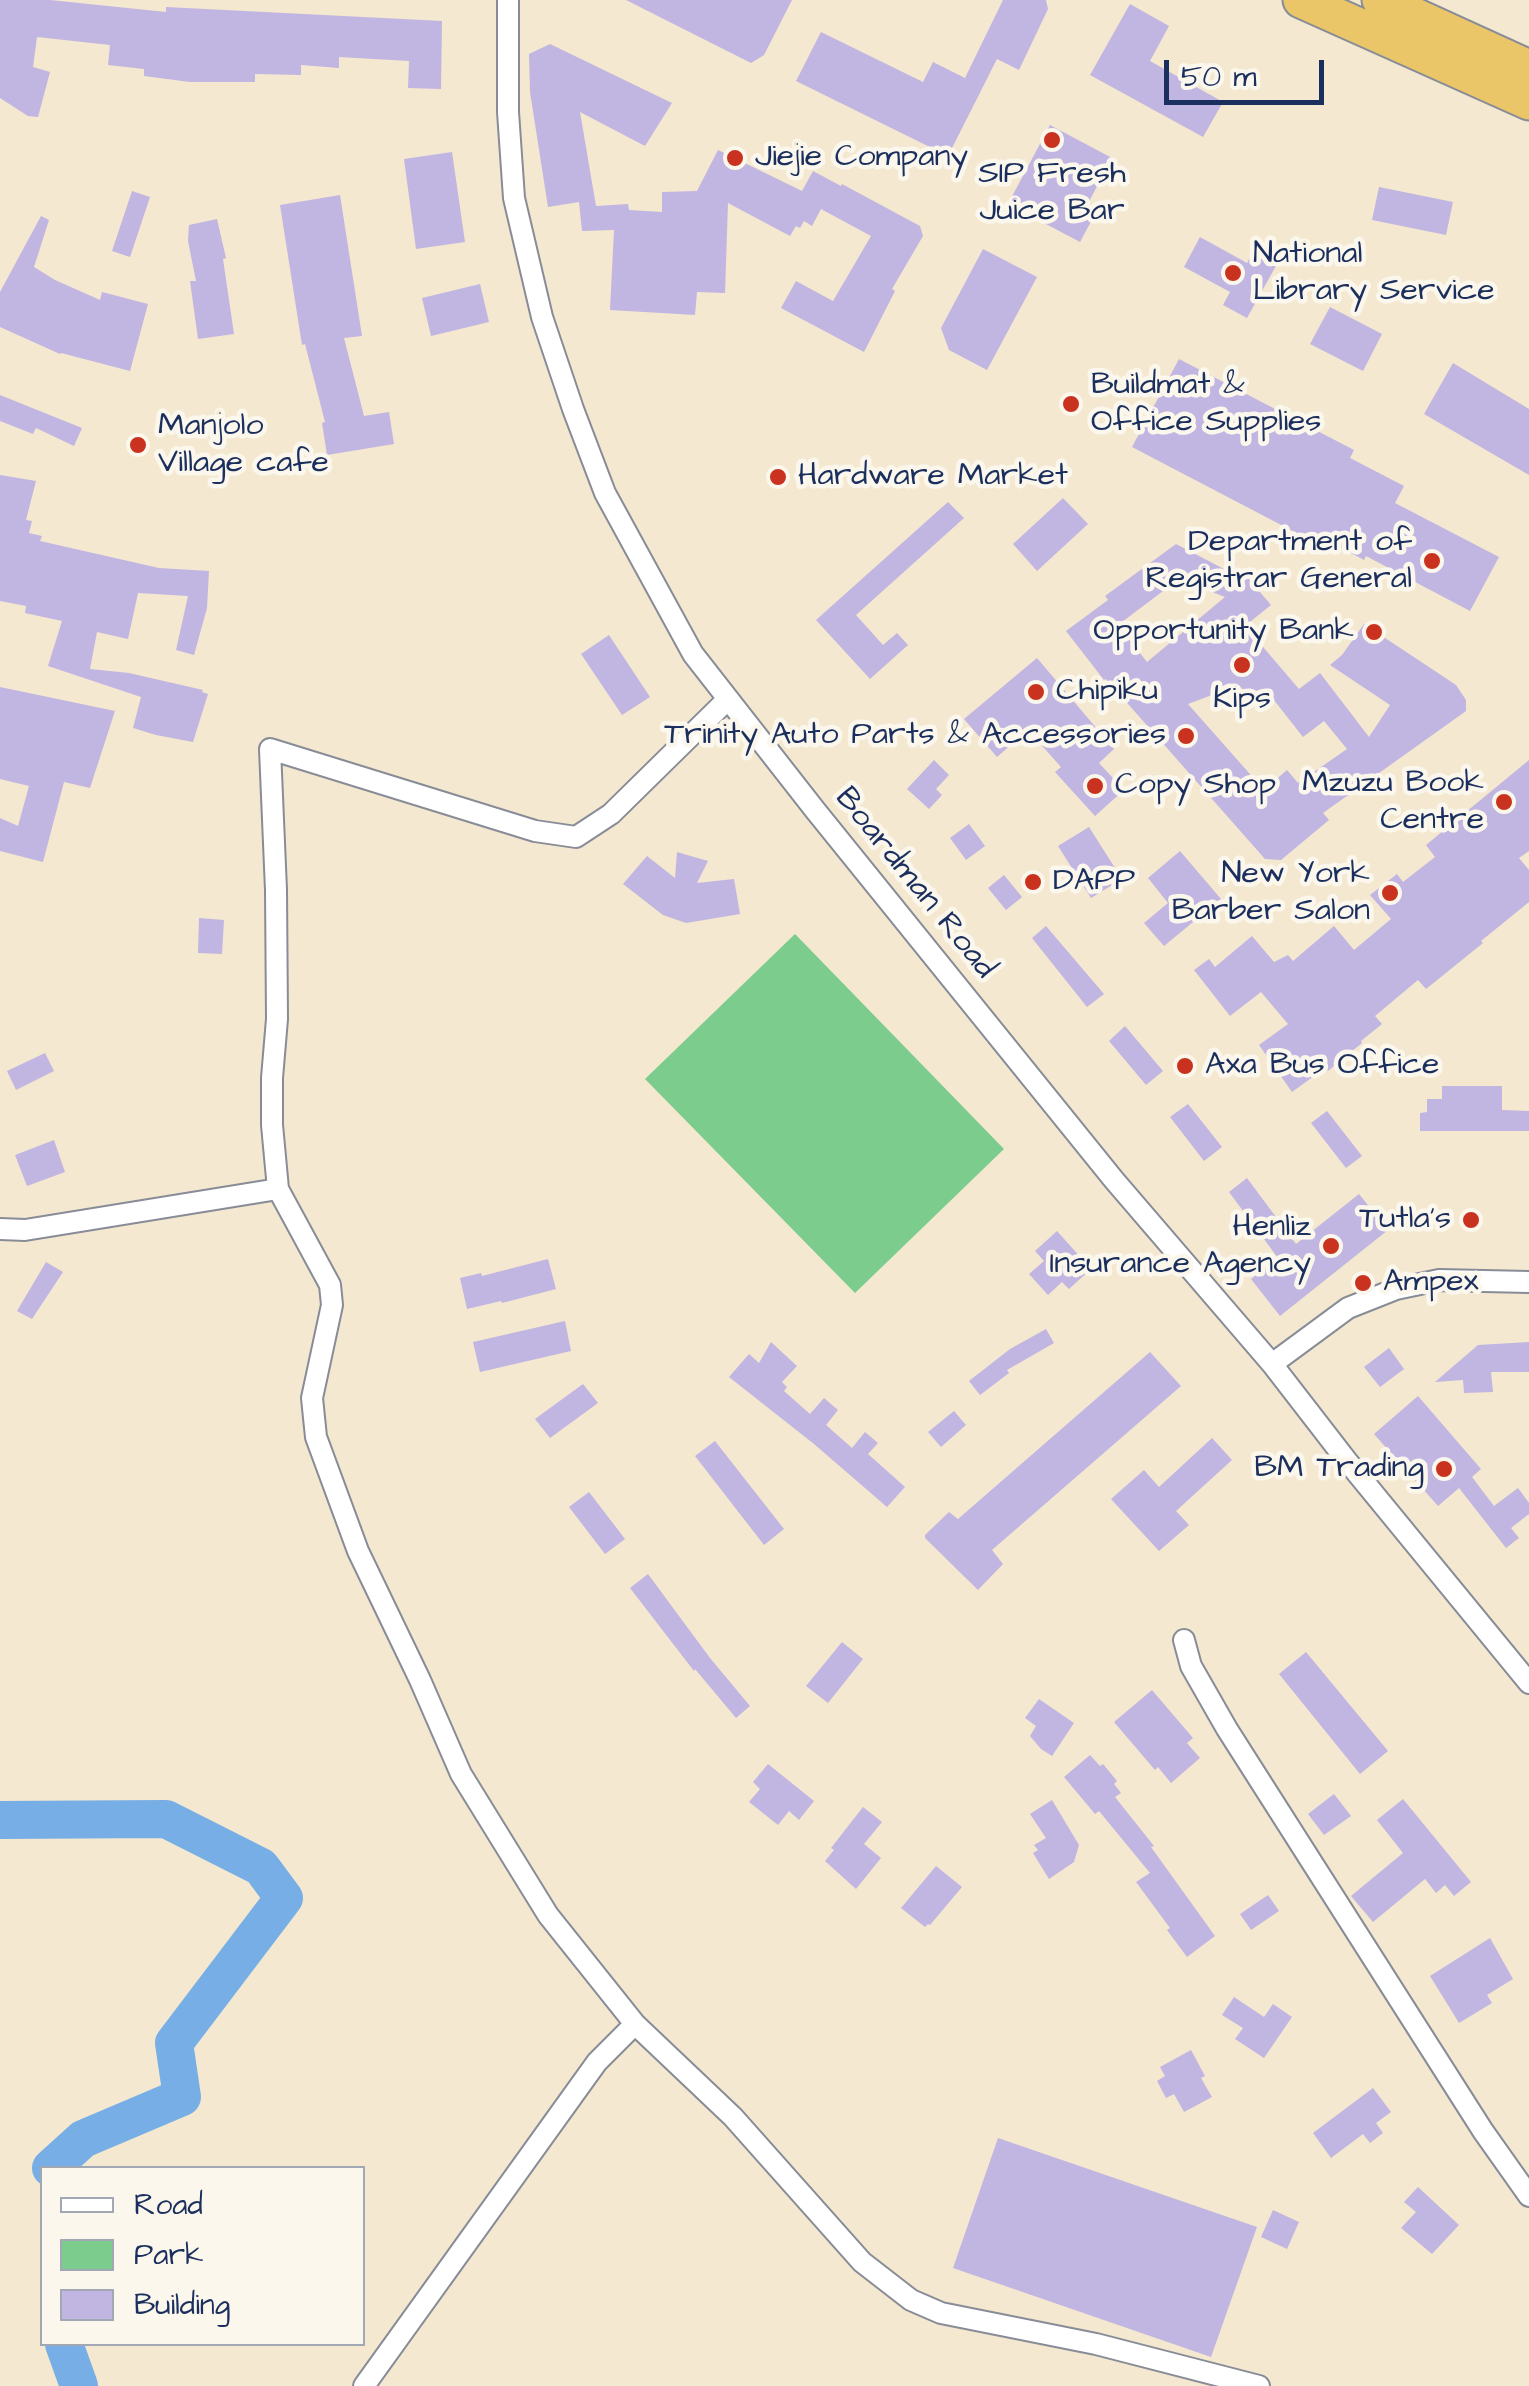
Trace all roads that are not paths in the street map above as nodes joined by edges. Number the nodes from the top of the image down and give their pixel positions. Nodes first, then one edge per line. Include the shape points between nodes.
1 (508, 0) edge
2 (1302, 0) edge
3 (1380, 0) edge
4 (1529, 68) edge
5 (1529, 102) edge
6 (728, 698) junction
7 (278, 1189) junction
8 (0, 1229) edge
9 (1529, 1282) edge
10 (1272, 1364) junction
11 (1184, 1640) dead end
12 (1529, 1683) edge
13 (636, 2024) junction
14 (1529, 2196) edge
15 (364, 2386) edge
16 (1259, 2386) edge

1 - 6 street, Boardman Road via 514,198 542,317 605,494 693,654
2 - 5 highway
3 - 4 highway
6 - 7 street via 611,814 576,837 535,831 270,748
6 - 10 street, Boardman Road via 1114,1180
7 - 8 street
7 - 13 street via 330,1285 314,1418 358,1551 461,1774 548,1915
9 - 10 street via 1439,1280 1396,1289 1348,1308
10 - 12 street, Boardman Road
11 - 14 street via 1191,1666 1227,1729
13 - 15 street via 597,2062
13 - 16 street via 733,2117 862,2262 912,2300 941,2314

